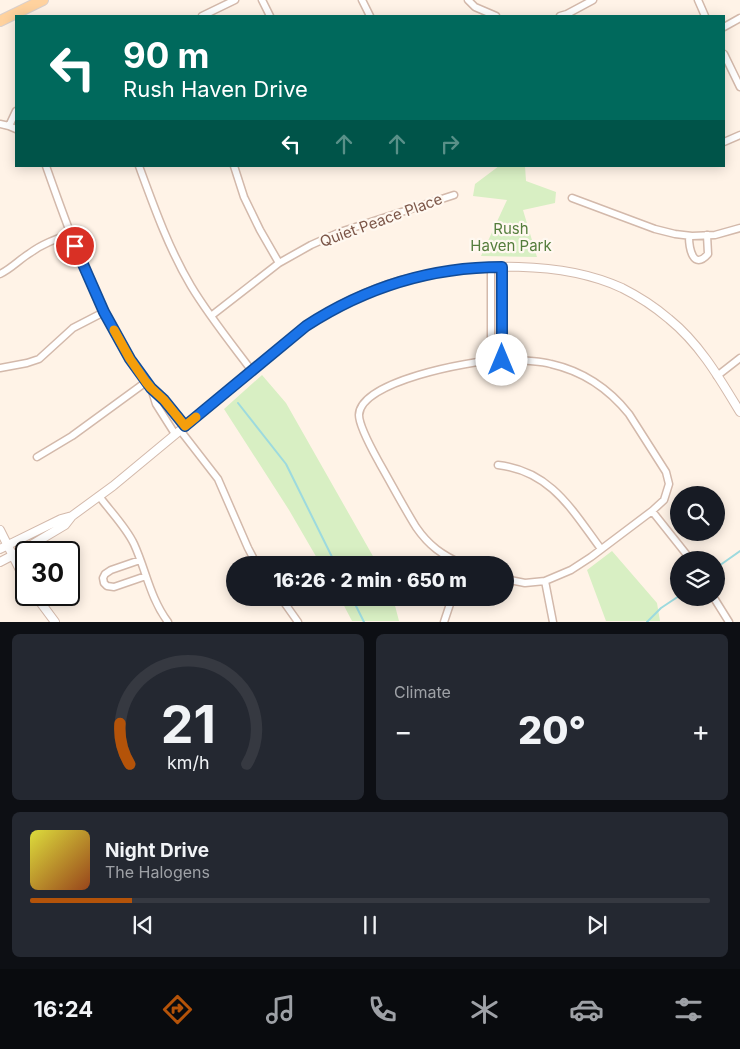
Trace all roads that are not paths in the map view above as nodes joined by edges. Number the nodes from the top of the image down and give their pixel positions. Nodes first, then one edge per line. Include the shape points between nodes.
1 (43, 0) edge
2 (235, 0) edge
3 (262, 0) edge
4 (362, 0) edge
5 (468, 0) edge
6 (593, 0) edge
7 (698, 0) edge
8 (204, 15) edge
9 (270, 15) edge
10 (370, 15) edge
11 (494, 15) edge
12 (564, 15) edge
13 (705, 15) edge
14 (740, 18) edge
15 (0, 20) edge
16 (725, 26) edge
17 (725, 56) edge
18 (740, 87) edge
19 (15, 114) edge
20 (0, 124) edge
21 (9, 126) junction
22 (15, 129) edge
23 (740, 135) edge
24 (725, 142) edge
25 (46, 167) edge
26 (139, 167) edge
27 (234, 167) edge
28 (454, 194) dead end
29 (572, 198) dead end
30 (740, 228) edge
31 (70, 234) junction
32 (689, 236) junction
33 (707, 236) junction
34 (279, 262) junction
35 (502, 267) junction
36 (492, 268) junction
37 (0, 274) edge
38 (104, 312) junction
39 (211, 316) junction
40 (740, 358) edge
41 (502, 360) junction
42 (490, 361) junction
43 (0, 368) edge
44 (252, 371) junction
45 (717, 376) junction
46 (146, 382) junction
47 (151, 388) junction
48 (740, 412) edge
49 (180, 430) junction
50 (37, 457) dead end
51 (498, 464) dead end
52 (99, 496) junction
53 (652, 510) junction
54 (72, 516) junction
55 (0, 530) edge
56 (4, 547) edge
57 (601, 548) junction
58 (683, 551) edge
59 (12, 556) junction
60 (252, 556) edge
61 (446, 556) edge
62 (140, 560) junction
63 (0, 562) edge
64 (15, 562) edge
65 (146, 576) junction
66 (514, 581) edge
67 (545, 581) junction
68 (43, 606) edge
69 (287, 606) edge
70 (449, 606) edge
71 (719, 606) edge
72 (55, 622) edge
73 (168, 622) edge
74 (298, 622) edge
75 (444, 622) edge
76 (553, 622) edge
77 (729, 622) edge

1 - 15 main road
2 - 8 street
3 - 9 street
4 - 10 street
5 - 11 street
6 - 12 street
7 - 13 street
14 - 16 street
17 - 18 street
19 - 21 street
20 - 21 street
21 - 22 street
23 - 24 street
25 - 31 street
26 - 39 street via 174,255
27 - 34 street via 248,205
28 - 34 street, Quiet Peace Place via 340,232
29 - 32 street via 655,229
30 - 33 street
31 - 37 street via 39,247
31 - 38 street
32 - 33 street
32 - 33 street via 692,256 700,260 708,254
34 - 39 street, Quiet Peace Place
35 - 36 street
35 - 41 street
35 - 45 street via 536,267 569,272 623,288 681,329
36 - 42 street
36 - 44 street via 469,268 411,278 361,296 306,326
38 - 43 street via 73,328 39,359
38 - 46 street
39 - 44 street
40 - 45 street
41 - 42 street
41 - 53 street via 560,366 574,371 615,398 666,472 669,484 664,500
42 - 61 street via 435,370 395,384 370,397 359,415 370,446 418,531
44 - 49 street
45 - 48 street
46 - 47 street
46 - 50 street via 72,436
47 - 49 street via 164,400
47 - 49 street via 156,404
49 - 52 street
49 - 60 street via 218,479
51 - 57 street via 533,474 550,485
52 - 54 street
52 - 62 street via 131,538
53 - 57 street
53 - 58 street
54 - 56 street via 60,518
54 - 59 street via 56,531
55 - 56 street
56 - 59 street
57 - 67 street via 572,570
59 - 63 street
59 - 64 street
62 - 65 street
62 - 65 street via 108,572 103,581 112,587
65 - 73 street via 158,607
66 - 67 street
67 - 76 street
68 - 72 street
69 - 74 street
70 - 75 street
71 - 77 street

